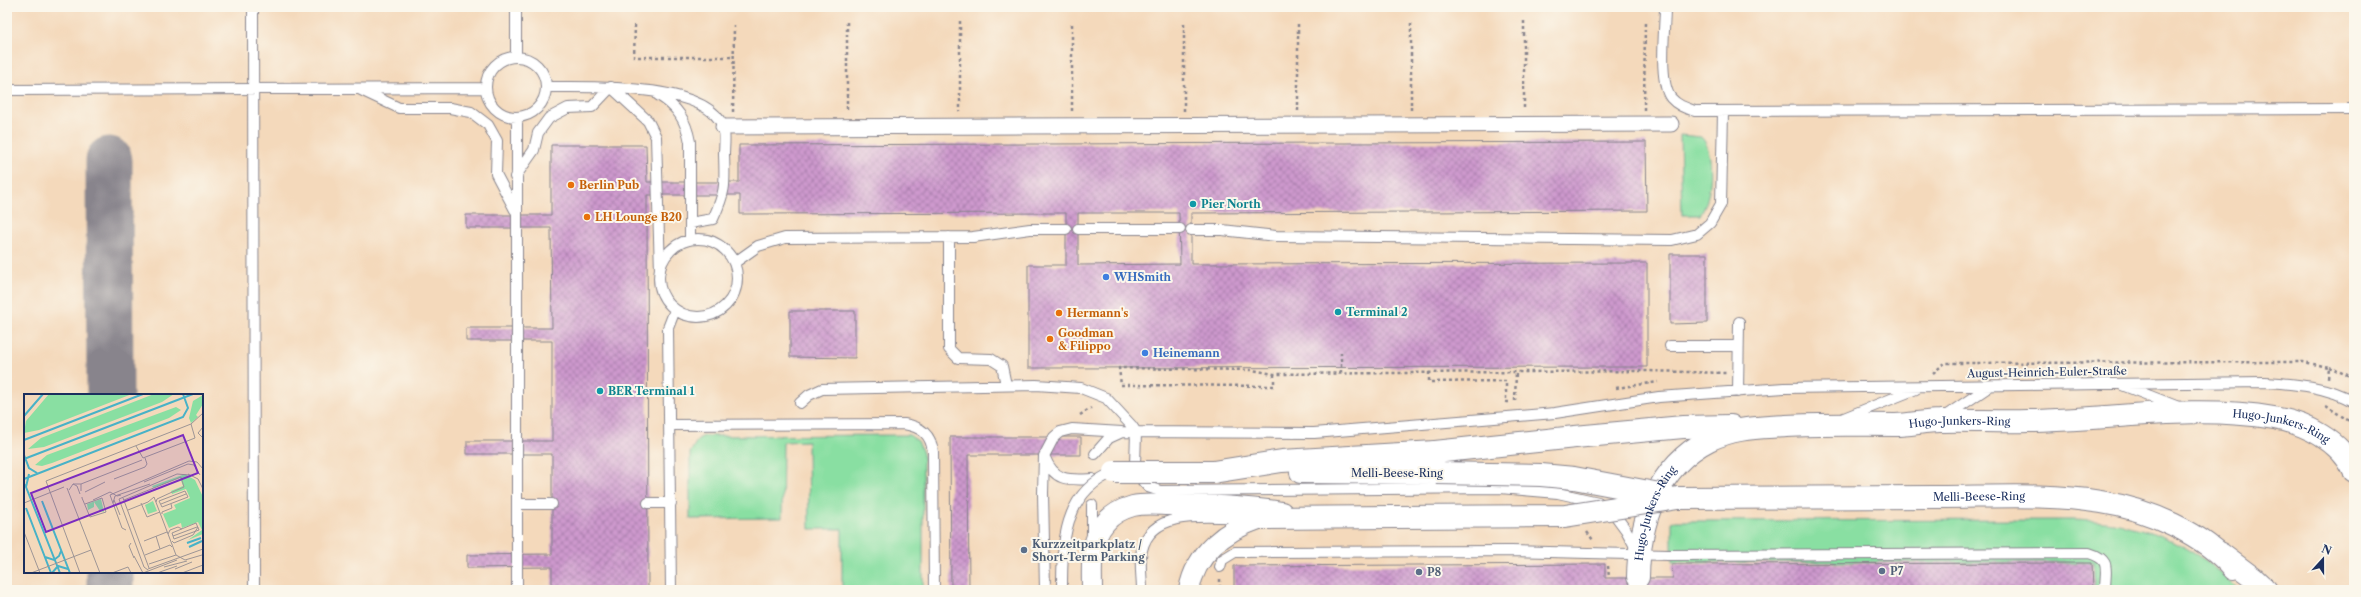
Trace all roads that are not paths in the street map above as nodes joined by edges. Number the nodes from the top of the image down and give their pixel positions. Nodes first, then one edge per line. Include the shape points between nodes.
1 (253, 7) edge
2 (516, 7) edge
3 (1665, 7) edge
4 (516, 57) junction
5 (547, 87) junction
6 (611, 87) junction
7 (357, 88) junction
8 (486, 88) junction
9 (252, 89) junction
10 (7, 90) edge
11 (653, 91) junction
12 (2354, 109) edge
13 (1722, 112) junction
14 (517, 117) junction
15 (1671, 124) dead end
16 (728, 127) junction
17 (515, 177) junction
18 (516, 212) junction
19 (690, 224) junction
20 (1066, 229) dead end
21 (1078, 229) dead end
22 (1180, 230) dead end
23 (1191, 230) dead end
24 (950, 237) junction
25 (690, 240) junction
26 (734, 263) junction
27 (660, 271) junction
28 (675, 310) junction
29 (1739, 322) dead end
30 (1670, 346) dead end
31 (1738, 346) junction
32 (2115, 383) junction
33 (1006, 385) junction
34 (1990, 386) junction
35 (1922, 387) junction
36 (1738, 392) junction
37 (2354, 402) edge
38 (800, 403) dead end
39 (2199, 412) junction
40 (1938, 421) junction
41 (1830, 424) junction
42 (670, 425) junction
43 (1752, 427) junction
44 (1122, 432) junction
45 (1136, 432) junction
46 (1095, 454) dead end
47 (1044, 456) junction
48 (2352, 463) edge
49 (1114, 472) joint
50 (1213, 472) junction
51 (1092, 479) dead end
52 (1678, 498) junction
53 (648, 503) dead end
54 (671, 503) junction
55 (516, 504) junction
56 (552, 504) dead end
57 (1092, 505) dead end
58 (1268, 515) junction
59 (1093, 549) junction
60 (1638, 554) junction
61 (2222, 554) junction
62 (1220, 567) dead end
63 (1638, 577) dead end
64 (254, 590) edge
65 (517, 590) edge
66 (670, 590) edge
67 (934, 590) edge
68 (1045, 590) edge
69 (1062, 590) edge
70 (1092, 590) edge
71 (1142, 590) edge
72 (1189, 590) edge
73 (2105, 590) edge
74 (2251, 590) edge
75 (2266, 590) edge

1 - 9 lane
2 - 4 lane
3 - 13 lane via 1664,84 1671,97 1680,106 1695,111
4 - 5 lane via 537,66 545,78
4 - 8 lane via 498,63 490,74
5 - 6 lane
5 - 14 lane via 538,108 526,116
6 - 11 lane
6 - 17 lane via 592,107 568,108 549,118 538,133 534,150
6 - 27 lane via 648,121 656,137
7 - 8 lane
7 - 9 lane
7 - 18 lane via 399,108 450,108 470,112 488,125 496,141 496,174
8 - 14 lane via 488,97 499,112
9 - 10 lane
9 - 64 lane
11 - 16 lane via 691,100 710,111
11 - 19 lane via 668,100 687,126 690,142
12 - 13 lane
13 - 23 lane via 1720,204 1710,223 1697,234 1672,240 1276,236 1222,230
14 - 17 lane
15 - 16 street
16 - 19 lane via 724,195 713,219
17 - 18 lane
18 - 55 lane
19 - 25 lane
20 - 24 lane via 1030,229 973,237
21 - 22 lane
24 - 26 lane via 785,238 758,246
24 - 33 lane via 949,349 958,358 992,359 1002,366
25 - 26 lane via 703,239 715,243 723,248
25 - 27 lane via 670,251
26 - 28 lane via 736,287 724,308 701,317 688,316
27 - 28 lane via 662,291
28 - 42 lane via 668,328
29 - 31 lane
30 - 31 lane
31 - 36 lane
32 - 34 lane, August-Heinrich-Euler-Straße
32 - 37 lane, August-Heinrich-Euler-Straße via 2298,384 2325,390
32 - 39 lane via 2166,403
33 - 38 lane via 822,389 808,395
33 - 45 lane via 1062,385 1081,388 1106,398 1118,408
34 - 35 lane, August-Heinrich-Euler-Straße
34 - 40 lane
35 - 36 lane, August-Heinrich-Euler-Straße via 1784,388
35 - 41 lane
36 - 45 lane, August-Heinrich-Euler-Straße via 1659,396 1555,413 1314,433
39 - 40 main road, Hugo-Junkers-Ring via 2030,421
39 - 48 main road, Hugo-Junkers-Ring via 2275,418 2307,428 2334,444
40 - 41 main road, Hugo-Junkers-Ring via 1898,425
41 - 43 main road, Hugo-Junkers-Ring
42 - 54 lane
42 - 67 lane via 916,426 927,433 933,452
43 - 50 main road, bridge via 1683,427 1435,452 1282,461
43 - 60 main road, Hugo-Junkers-Ring via 1708,441 1679,462 1668,475 1650,506
44 - 45 lane, August-Heinrich-Euler-Straße
44 - 46 lane via 1109,438
44 - 47 lane, August-Heinrich-Euler-Straße via 1072,429 1054,437
45 - 60 lane via 1135,465 1138,476 1148,488 1160,491 1500,488 1558,493 1598,502 1612,510
47 - 51 lane via 1050,470 1066,480
47 - 68 lane
49 - 50 main road, Melli-Beese-Ring, bridge
49 - 69 lane, bridge via 1102,477 1090,487 1078,501 1071,516 1064,537
50 - 52 main road, Melli-Beese-Ring, bridge via 1527,474 1574,478
52 - 58 main road, Melli-Beese-Ring, bridge via 1564,516 1317,518
52 - 61 main road, Melli-Beese-Ring via 2073,498 2102,502 2150,516 2201,540
53 - 54 lane
54 - 66 lane
55 - 56 lane
55 - 65 lane
57 - 59 lane
58 - 59 street, Melli-Beese-Ring via 1225,505 1135,506 1113,514 1104,523
58 - 71 lane, Melli-Beese-Ring via 1179,518 1163,522 1154,529 1144,544
58 - 72 street, Melli-Beese-Ring via 1230,531 1208,550 1194,570
59 - 70 street, Melli-Beese-Ring
60 - 62 lane via 1511,551 1235,552 1222,560
60 - 63 main road, Hugo-Junkers-Ring
60 - 73 lane via 2088,552 2102,557 2105,561
61 - 74 main road, Melli-Beese-Ring
61 - 75 main road

